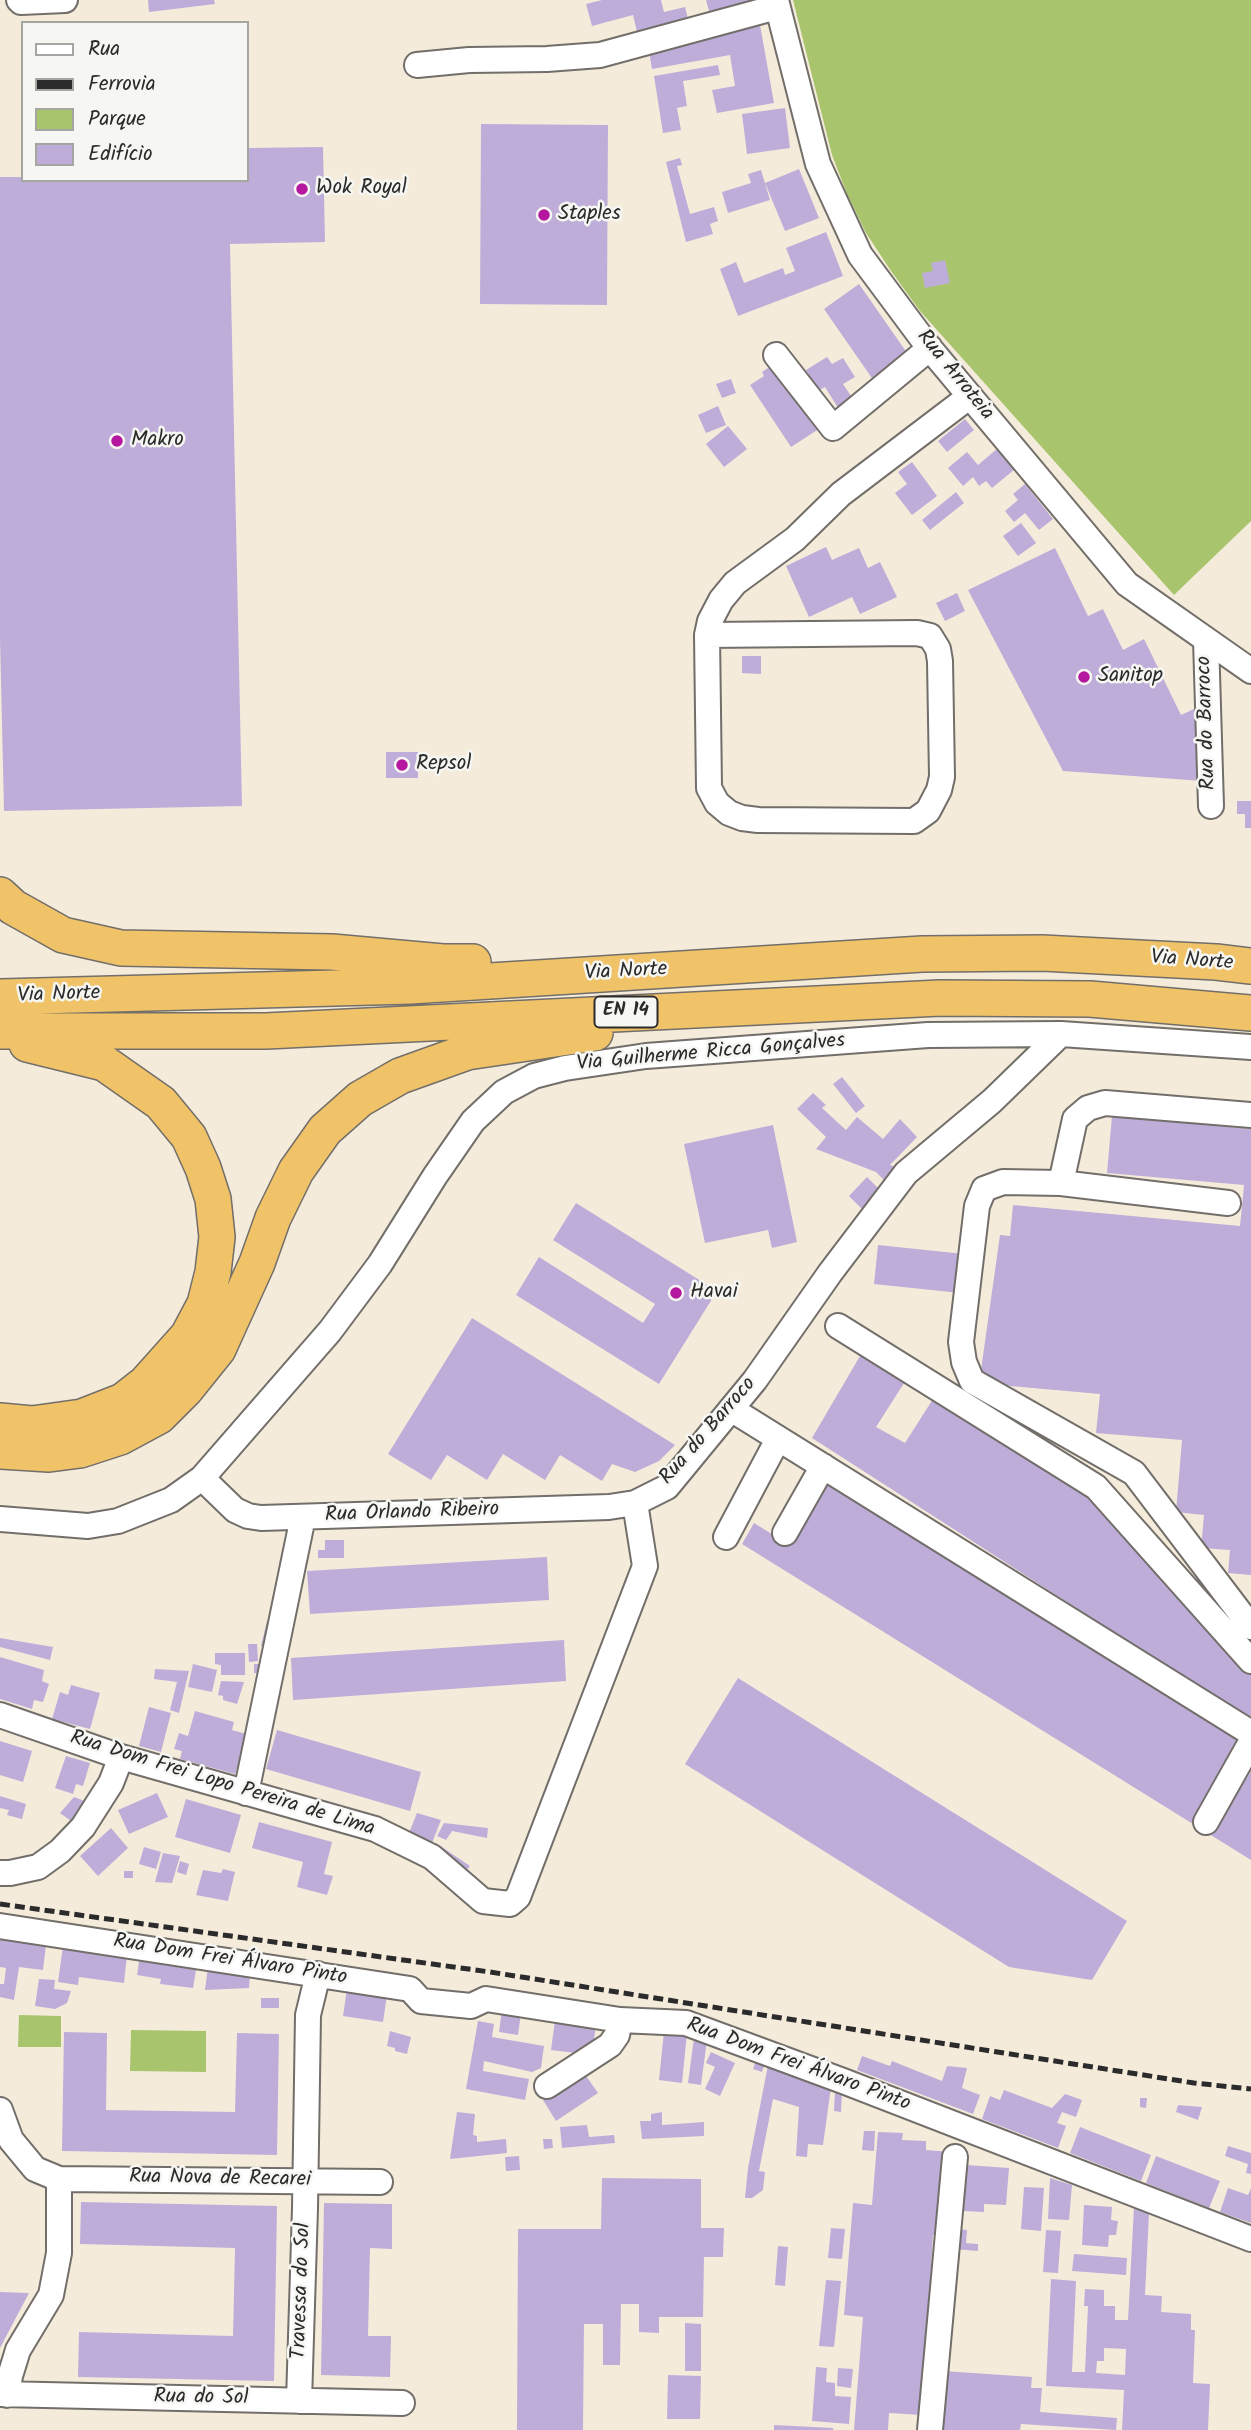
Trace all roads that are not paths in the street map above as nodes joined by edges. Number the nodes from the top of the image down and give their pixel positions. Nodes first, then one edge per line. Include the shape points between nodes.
1 (19, 0) edge
2 (65, 0) edge
3 (776, 4) edge
4 (417, 65) dead end
5 (930, 348) junction
6 (776, 355) dead end
7 (970, 396) junction
8 (706, 635) junction
9 (1206, 640) junction
10 (1251, 671) edge
11 (1211, 806) dead end
12 (0, 895) edge
13 (828, 961) junction
14 (1251, 961) edge
15 (1216, 962) junction
16 (1251, 966) edge
17 (0, 998) edge
18 (737, 1006) junction
19 (1251, 1013) edge
20 (0, 1031) edge
21 (1061, 1034) junction
22 (0, 1038) edge
23 (1251, 1047) edge
24 (1251, 1115) edge
25 (1061, 1183) junction
26 (1228, 1203) dead end
27 (838, 1326) dead end
28 (731, 1409) junction
29 (0, 1421) edge
30 (778, 1438) junction
31 (0, 1451) edge
32 (823, 1466) junction
33 (202, 1478) junction
34 (635, 1503) junction
35 (303, 1517) junction
36 (0, 1519) edge
37 (785, 1533) dead end
38 (726, 1537) dead end
39 (1251, 1627) edge
40 (1251, 1661) edge
41 (0, 1716) edge
42 (1251, 1732) edge
43 (1251, 1742) edge
44 (121, 1757) junction
45 (246, 1793) junction
46 (1206, 1822) dead end
47 (0, 1873) edge
48 (0, 1926) edge
49 (318, 1975) junction
50 (620, 2020) junction
51 (547, 2086) dead end
52 (0, 2110) edge
53 (955, 2157) dead end
54 (59, 2179) junction
55 (305, 2182) junction
56 (380, 2182) dead end
57 (1251, 2239) edge
58 (4, 2394) edge
59 (299, 2401) junction
60 (401, 2403) dead end
61 (930, 2430) edge

1 - 2 street
3 - 4 street via 600,55
3 - 5 street, Rua Arroteia via 818,164 860,255
5 - 6 street via 833,428
5 - 7 street, Rua Arroteia
7 - 8 street via 841,494 794,539 735,583 721,600
7 - 9 street, Rua Arroteia via 1127,584
8 - 8 street via 709,788 729,813 758,820 914,821 928,811 942,776 940,661 930,636
9 - 10 street, Rua Arroteia
9 - 11 street, Rua do Barroco
12 - 13 highway via 63,935 121,948 332,952 443,962
13 - 15 highway, Via Norte / EN 14 via 1042,953
13 - 17 highway, Via Norte / EN 14 via 410,986
14 - 15 highway
15 - 16 highway, Via Norte / EN 14
18 - 19 highway, Via Norte / EN 14 via 940,998 1090,999
18 - 20 highway, Via Norte / EN 14 via 266,1031
18 - 31 highway via 467,1052 400,1076 360,1099 325,1129 296,1171 218,1349 159,1416 120,1437 80,1450 50,1454
21 - 23 street, Via Guilherme Ricca Gonçalves
21 - 28 street, Rua do Barroco via 992,1101 906,1172
21 - 33 street, Via Guilherme Ricca Gonçalves via 928,1035 646,1056 534,1076 504,1092 473,1121 380,1264 330,1331
22 - 29 highway via 104,1063 161,1103 189,1138 204,1168 217,1237 205,1304 188,1336 146,1383 123,1401 82,1417 32,1424
24 - 25 street via 1105,1103 1088,1108 1075,1119
25 - 26 street
25 - 39 street via 1003,1182 984,1189 977,1206 961,1342 972,1381 1134,1473
27 - 40 street via 1096,1487
28 - 30 street
28 - 34 street, Rua do Barroco via 667,1487
30 - 32 street
30 - 38 street
32 - 37 street
32 - 42 street
33 - 35 street, Rua Orlando Ribeiro via 235,1510 248,1516
33 - 36 street, Via Guilherme Ricca Gonçalves via 171,1500 118,1521 88,1526
34 - 35 street, Rua Orlando Ribeiro
34 - 45 street, Rua Dom Frei Lopo Pereira de Lima via 645,1566 517,1897 510,1905 484,1901 432,1857 376,1829
35 - 45 street
41 - 44 street, Rua Dom Frei Lopo Pereira de Lima
43 - 46 street
44 - 45 street, Rua Dom Frei Lopo Pereira de Lima
44 - 47 street via 111,1783 83,1827 60,1851 38,1867
48 - 49 street, Rua Dom Frei Álvaro Pinto
49 - 50 street, Rua Dom Frei Álvaro Pinto via 410,1989 421,2001 471,2006 486,1999
49 - 55 street, Travessa do Sol via 307,2015
50 - 51 street via 610,2045
50 - 57 street, Rua Dom Frei Álvaro Pinto via 687,2023 715,2032
52 - 54 street via 11,2140 35,2169
53 - 61 street
54 - 55 street, Rua Nova de Recarei
54 - 58 street via 59,2253 51,2295 18,2350
55 - 56 street, Rua Nova de Recarei
55 - 59 street, Travessa do Sol
58 - 59 street, Rua do Sol
59 - 60 street, Rua do Sol

